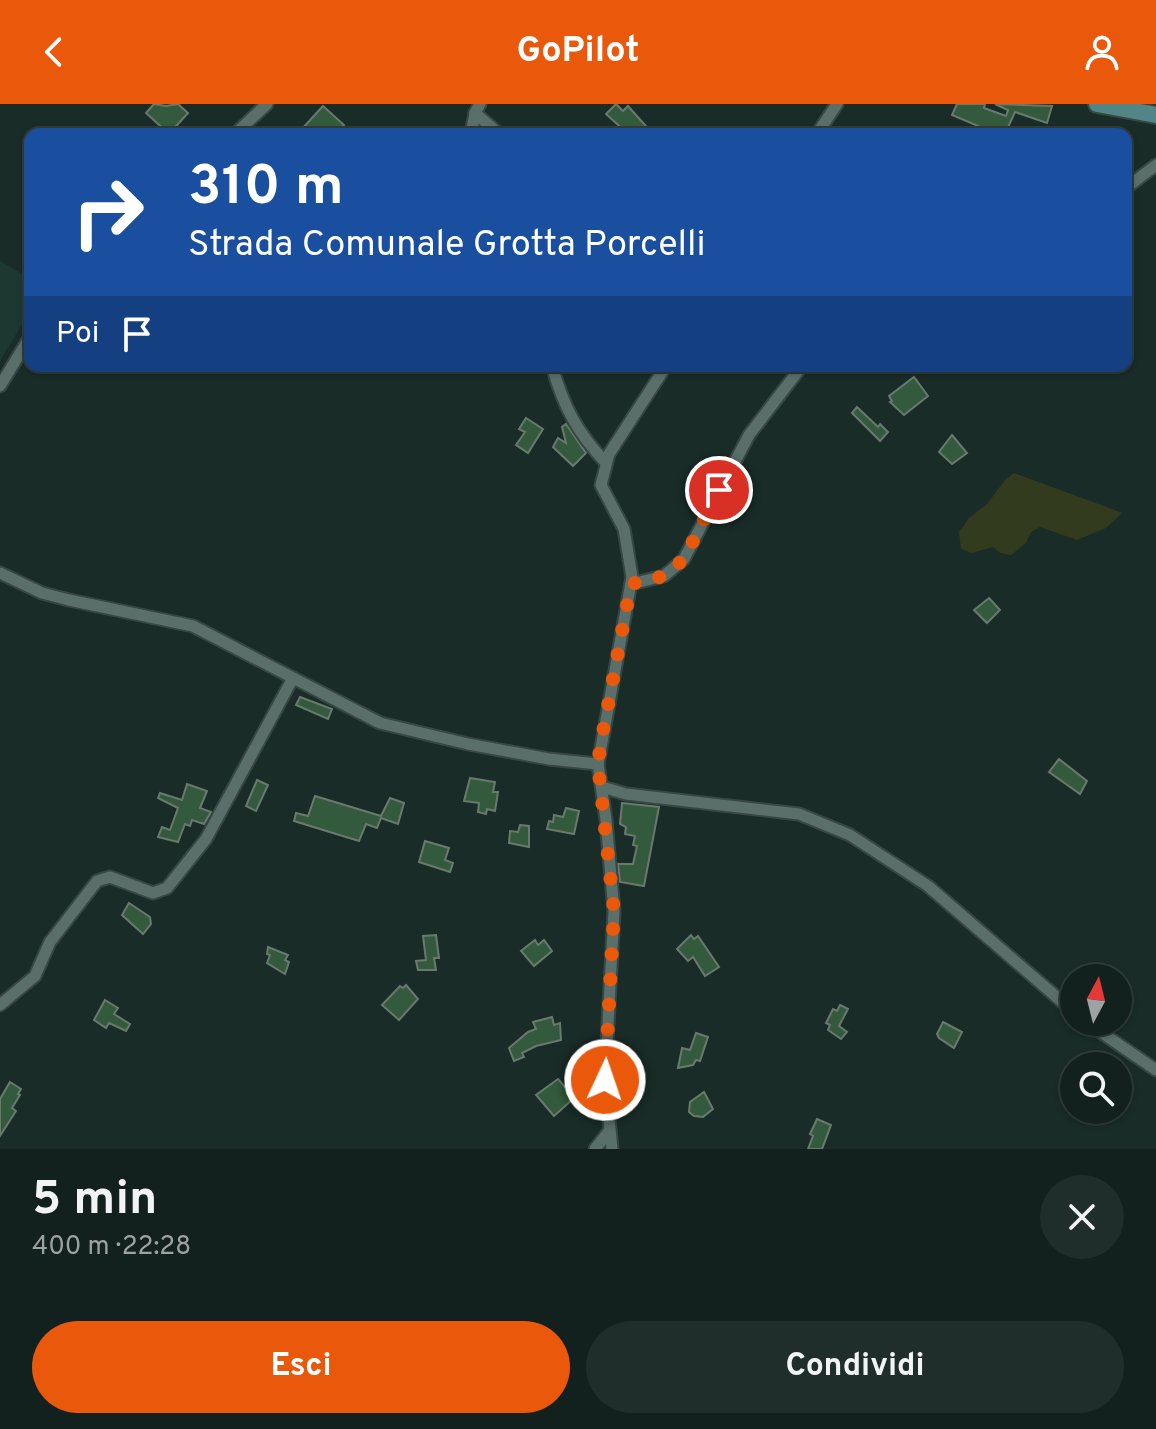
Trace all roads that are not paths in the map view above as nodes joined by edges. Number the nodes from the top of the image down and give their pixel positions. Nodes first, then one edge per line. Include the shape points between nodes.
1 (267, 104) edge
2 (837, 104) edge
3 (1097, 104) edge
4 (478, 109) edge
5 (1156, 115) edge
6 (241, 128) edge
7 (494, 128) edge
8 (821, 128) edge
9 (1156, 165) edge
10 (1132, 183) edge
11 (24, 347) edge
12 (554, 372) edge
13 (662, 372) edge
14 (797, 372) edge
15 (0, 386) edge
16 (606, 463) junction
17 (0, 573) edge
18 (631, 584) junction
19 (293, 678) junction
20 (598, 764) junction
21 (602, 787) junction
22 (1060, 1000) edge
23 (0, 1005) edge
24 (1106, 1036) edge
25 (1156, 1070) edge
26 (610, 1130) junction
27 (595, 1149) edge
28 (612, 1149) edge

1 - 6 street
2 - 8 street
3 - 5 main road
4 - 7 street
9 - 10 street
11 - 15 street
12 - 16 street via 569,416
13 - 16 street
14 - 18 street via 749,435 684,559 664,576
16 - 18 street via 601,485 624,529
17 - 19 street via 42,593 193,626
18 - 20 street
19 - 20 street via 380,723 468,744
19 - 23 street via 206,839 167,888 153,893 110,877 97,881 50,942 35,976
20 - 21 street
21 - 22 street via 799,814 850,835 928,886
21 - 26 street via 614,911 605,1080
24 - 25 street
26 - 27 street
26 - 28 street

